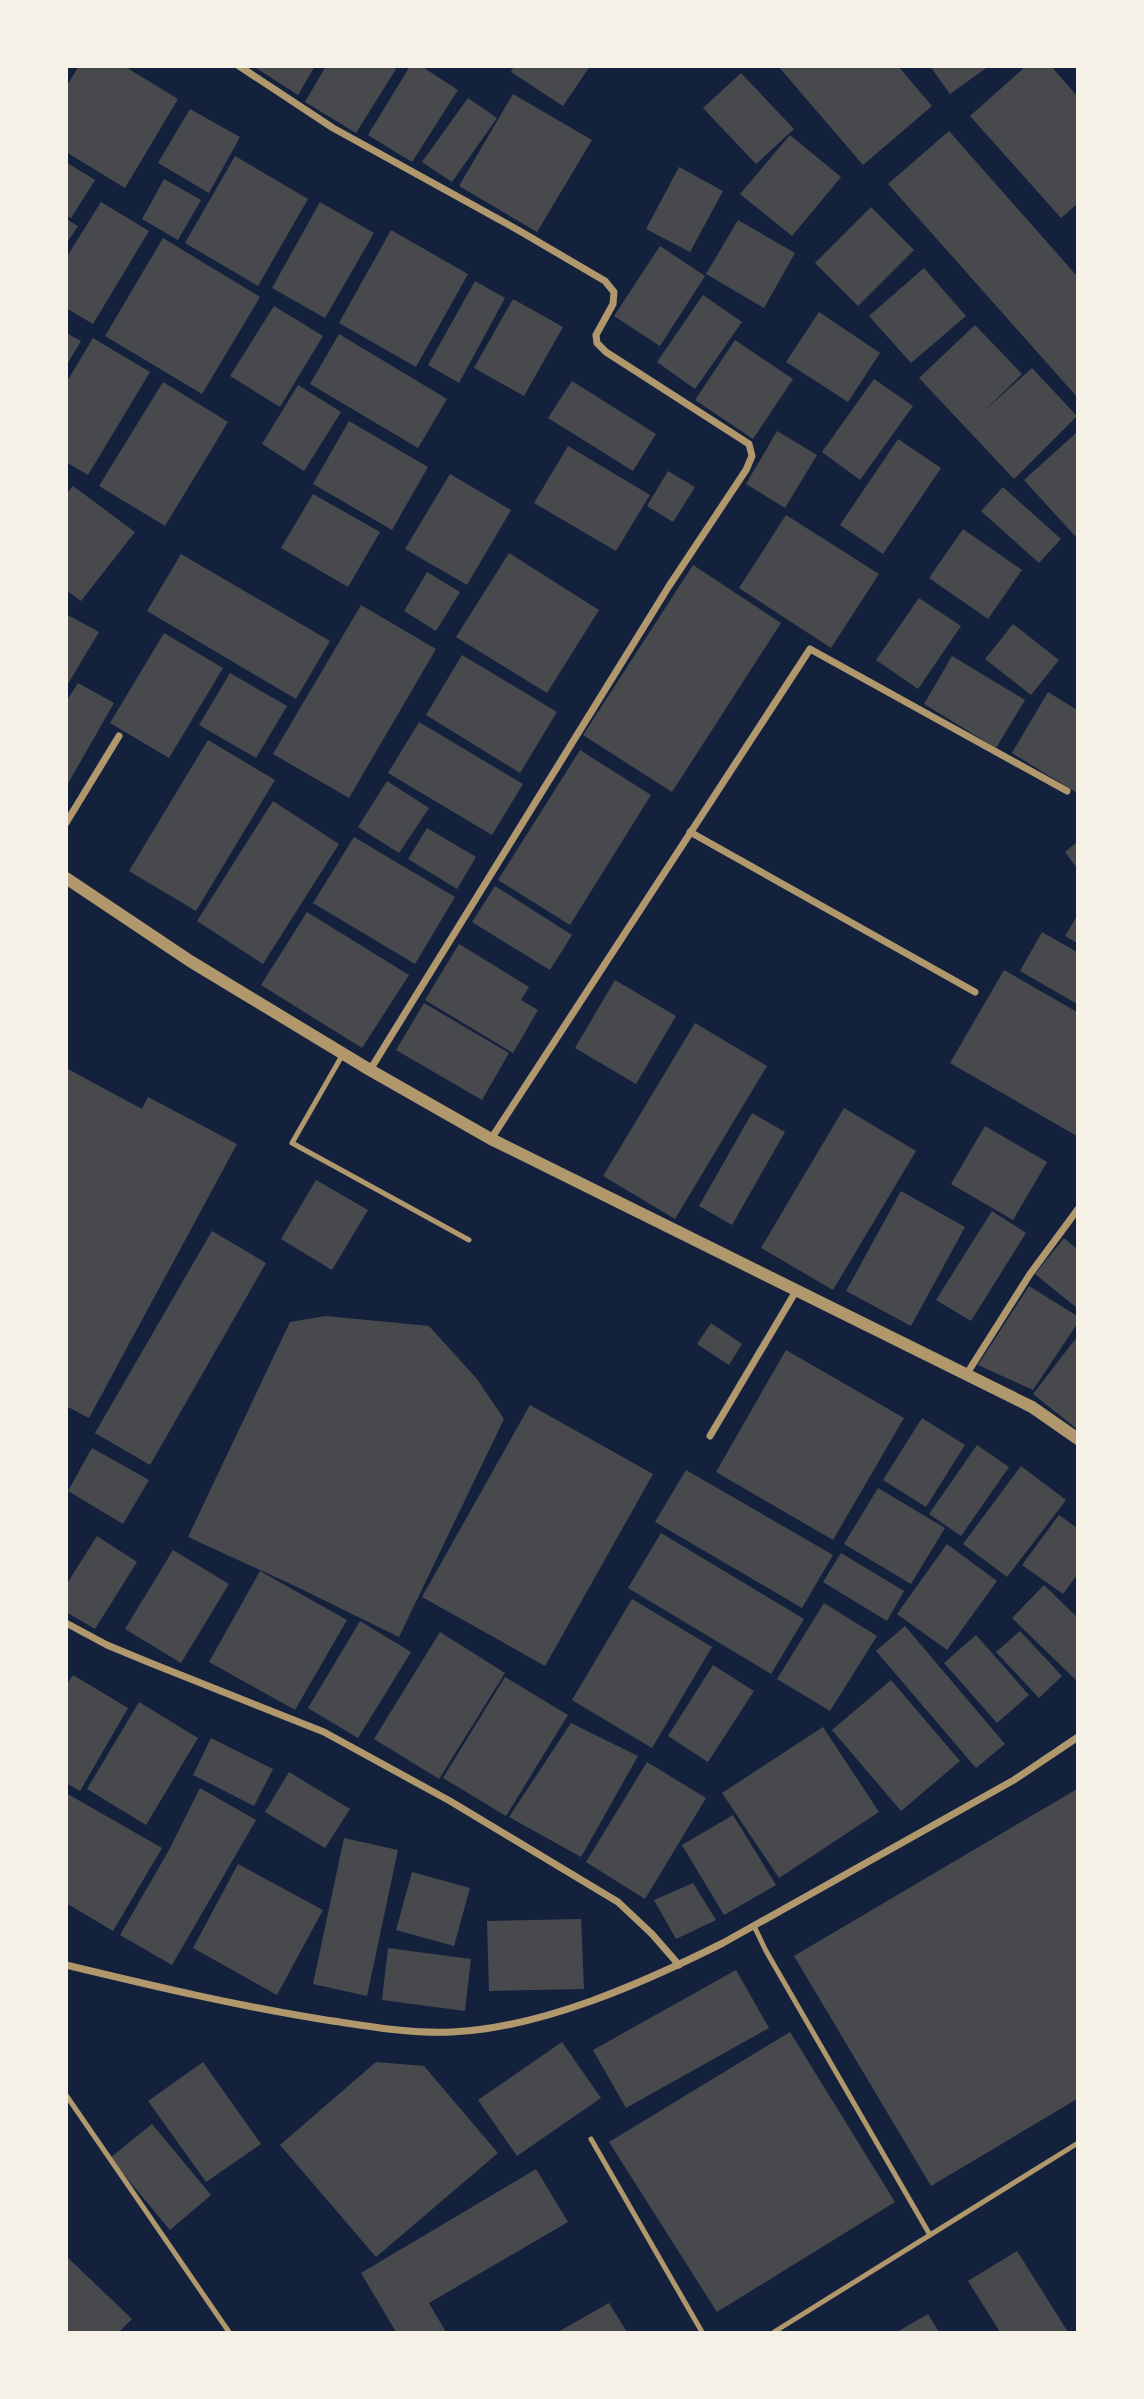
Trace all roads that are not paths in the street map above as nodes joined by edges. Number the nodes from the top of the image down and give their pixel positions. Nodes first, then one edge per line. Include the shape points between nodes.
1 (239, 66) edge
2 (119, 736) dead end
3 (1067, 791) dead end
4 (66, 823) edge
5 (690, 832) junction
6 (66, 878) edge
7 (975, 992) dead end
8 (343, 1054) junction
9 (370, 1070) junction
10 (491, 1139) junction
11 (1077, 1209) edge
12 (469, 1240) dead end
13 (796, 1291) junction
14 (966, 1375) junction
15 (710, 1436) dead end
16 (1077, 1439) edge
17 (67, 1624) edge
18 (1077, 1737) edge
19 (754, 1926) junction
20 (66, 1965) edge
21 (679, 1965) junction
22 (66, 2095) edge
23 (591, 2139) dead end
24 (1077, 2143) edge
25 (930, 2235) junction
26 (229, 2333) edge
27 (702, 2333) edge
28 (774, 2333) edge

1 - 9 street via 333,128 605,281 614,292 613,304 596,335 597,343 749,444 752,456
2 - 4 street
3 - 5 street via 810,649
5 - 7 street
5 - 10 street
6 - 8 street via 190,961
8 - 9 street
8 - 12 lane via 292,1143
9 - 10 street
10 - 13 street
11 - 14 street
13 - 14 street
13 - 15 street
14 - 16 street via 1032,1407
17 - 21 street via 107,1645 324,1732 450,1801 618,1902
18 - 19 street via 1014,1780
19 - 21 street
19 - 25 lane
20 - 21 street via 247,2008 452,2032 537,2018
22 - 26 lane
23 - 27 lane
24 - 25 lane
25 - 28 lane

